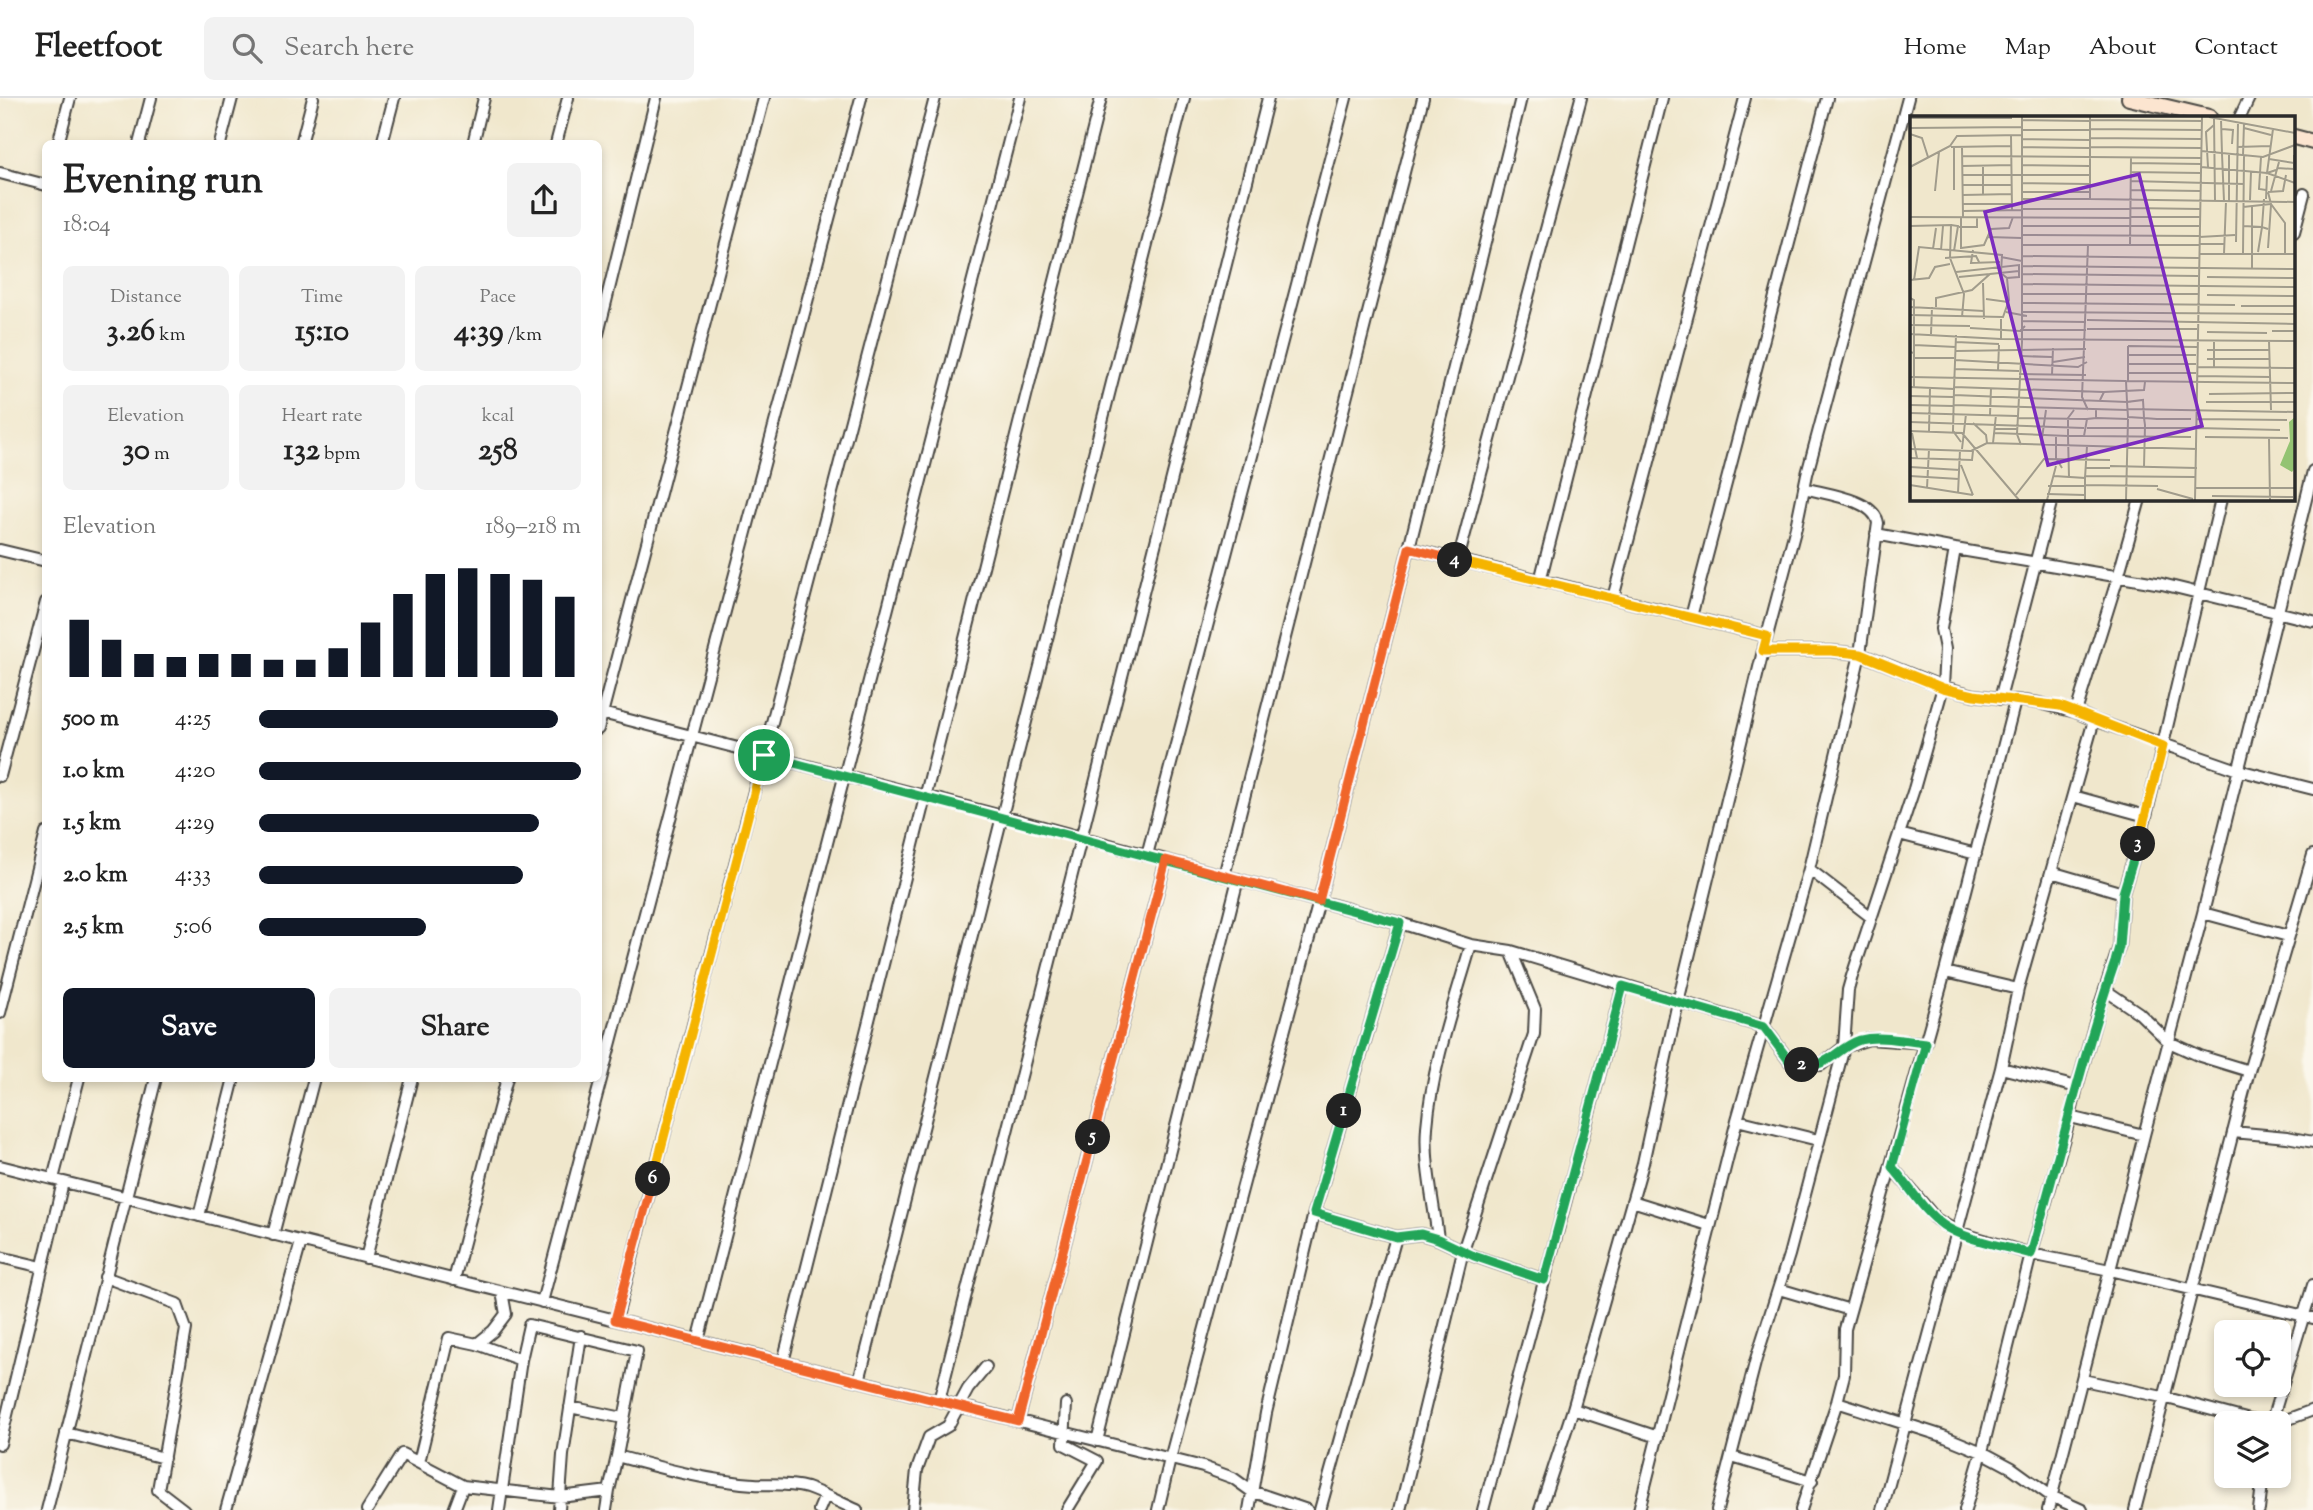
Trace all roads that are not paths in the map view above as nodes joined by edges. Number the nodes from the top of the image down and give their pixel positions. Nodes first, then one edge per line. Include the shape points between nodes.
1 (70, 98) edge
2 (151, 98) edge
3 (232, 98) edge
4 (313, 98) edge
5 (394, 98) edge
6 (484, 98) edge
7 (568, 98) edge
8 (656, 98) edge
9 (764, 98) edge
10 (861, 98) edge
11 (935, 98) edge
12 (1020, 98) edge
13 (1101, 98) edge
14 (1184, 98) edge
15 (1268, 98) edge
16 (1346, 98) edge
17 (1423, 98) edge
18 (1521, 98) edge
19 (1581, 98) edge
20 (1662, 98) edge
21 (1745, 98) edge
22 (1827, 98) edge
23 (1908, 98) edge
24 (2129, 98) edge
25 (2249, 98) edge
26 (2152, 106) edge
27 (2205, 116) edge
28 (2240, 116) edge
29 (2296, 138) edge
30 (59, 140) edge
31 (140, 140) edge
32 (221, 140) edge
33 (302, 140) edge
34 (383, 140) edge
35 (474, 140) edge
36 (557, 140) edge
37 (2313, 142) edge
38 (0, 173) edge
39 (42, 184) edge
40 (2304, 194) dead end
41 (2296, 224) edge
42 (602, 318) edge
43 (2313, 471) edge
44 (1804, 488) junction
45 (2052, 500) edge
46 (2140, 500) edge
47 (2221, 500) edge
48 (1876, 534) junction
49 (1409, 548) junction
50 (1955, 549) junction
51 (0, 550) edge
52 (42, 560) edge
53 (1458, 561) junction
54 (2035, 563) junction
55 (2118, 577) junction
56 (1540, 581) junction
57 (2198, 592) junction
58 (1613, 598) junction
59 (2279, 612) junction
60 (42, 616) edge
61 (1691, 617) junction
62 (2313, 621) edge
63 (1767, 636) junction
64 (1763, 651) junction
65 (1860, 654) junction
66 (1943, 688) junction
67 (2000, 699) junction
68 (2015, 701) junction
69 (602, 709) edge
70 (2076, 712) junction
71 (602, 713) edge
72 (2094, 720) junction
73 (692, 736) junction
74 (2163, 746) junction
75 (764, 755) junction
76 (2238, 770) junction
77 (0, 776) edge
78 (844, 776) junction
79 (2313, 789) edge
80 (925, 796) junction
81 (2073, 796) junction
82 (1002, 816) junction
83 (2146, 816) junction
84 (1899, 834) junction
85 (1082, 838) junction
86 (42, 849) edge
87 (1976, 854) junction
88 (1147, 855) junction
89 (2313, 855) edge
90 (1166, 860) junction
91 (1809, 869) junction
92 (2051, 872) junction
93 (1224, 876) junction
94 (1238, 879) junction
95 (2309, 883) edge
96 (2123, 893) junction
97 (1319, 901) junction
98 (2203, 913) junction
99 (1871, 917) junction
100 (1400, 923) junction
101 (2288, 936) junction
102 (1471, 945) junction
103 (1511, 951) junction
104 (1945, 972) junction
105 (1623, 986) junction
106 (2018, 989) junction
107 (2105, 990) junction
108 (1678, 1002) junction
109 (0, 1013) edge
110 (1764, 1027) junction
111 (2169, 1042) junction
112 (1926, 1043) junction
113 (1844, 1047) junction
114 (2001, 1068) junction
115 (2249, 1071) junction
116 (602, 1076) edge
117 (78, 1082) edge
118 (155, 1082) edge
119 (233, 1082) edge
120 (313, 1082) edge
121 (411, 1082) edge
122 (506, 1082) edge
123 (600, 1082) edge
124 (2077, 1087) junction
125 (2070, 1117) junction
126 (1737, 1120) junction
127 (2233, 1132) junction
128 (2144, 1135) junction
129 (1818, 1140) junction
130 (2313, 1142) edge
131 (0, 1166) edge
132 (1892, 1167) junction
133 (58, 1181) junction
134 (125, 1198) junction
135 (1632, 1201) junction
136 (1314, 1213) junction
137 (199, 1216) junction
138 (1709, 1225) junction
139 (1957, 1233) junction
140 (273, 1235) junction
141 (1396, 1237) junction
142 (1438, 1239) junction
143 (302, 1242) junction
144 (1463, 1251) junction
145 (2031, 1254) junction
146 (0, 1257) edge
147 (366, 1258) junction
148 (43, 1267) junction
149 (2110, 1270) junction
150 (105, 1277) junction
151 (454, 1280) junction
152 (1544, 1280) junction
153 (2313, 1285) edge
154 (1779, 1289) junction
155 (2192, 1289) junction
156 (502, 1292) junction
157 (542, 1302) junction
158 (1850, 1310) junction
159 (2308, 1318) edge
160 (615, 1320) junction
161 (581, 1336) junction
162 (698, 1341) junction
163 (477, 1344) junction
164 (521, 1360) junction
165 (783, 1362) junction
166 (986, 1367) dead end
167 (2083, 1380) junction
168 (859, 1381) junction
169 (2164, 1397) junction
170 (939, 1401) junction
171 (1837, 1402) junction
172 (1066, 1404) dead end
173 (959, 1406) junction
174 (570, 1407) junction
175 (1573, 1409) junction
176 (2313, 1410) edge
177 (2216, 1411) edge
178 (2275, 1411) edge
179 (623, 1418) junction
180 (2291, 1418) edge
181 (1018, 1421) junction
182 (1905, 1424) junction
183 (1063, 1432) junction
184 (66, 1433) junction
185 (1658, 1437) junction
186 (1097, 1441) junction
187 (0, 1444) edge
188 (1982, 1452) junction
189 (617, 1455) junction
190 (1731, 1457) junction
191 (163, 1458) junction
192 (1170, 1459) junction
193 (419, 1462) junction
194 (1812, 1481) junction
195 (463, 1486) junction
196 (2262, 1488) edge
197 (501, 1490) junction
198 (609, 1491) junction
199 (1251, 1492) junction
200 (825, 1496) junction
201 (2051, 1496) junction
202 (560, 1497) junction
203 (47, 1510) edge
204 (184, 1510) edge
205 (226, 1510) edge
206 (367, 1510) edge
207 (454, 1510) edge
208 (499, 1510) edge
209 (559, 1510) edge
210 (606, 1510) edge
211 (820, 1510) edge
212 (857, 1510) edge
213 (913, 1510) edge
214 (1067, 1510) edge
215 (1158, 1510) edge
216 (1249, 1510) edge
217 (1307, 1510) edge
218 (1320, 1510) edge
219 (1400, 1510) edge
220 (1483, 1510) edge
221 (1539, 1510) edge
222 (1639, 1510) edge
223 (1717, 1510) edge
224 (1801, 1510) edge
225 (1882, 1510) edge
226 (1965, 1510) edge
227 (2048, 1510) edge
228 (2082, 1510) edge
229 (2135, 1510) edge
230 (2259, 1510) edge

1 - 30 street
2 - 31 street
3 - 32 street
4 - 33 street
5 - 34 street
6 - 35 street
7 - 36 street
8 - 42 street
9 - 69 street
10 - 73 street
11 - 75 street
12 - 78 street
13 - 80 street
14 - 82 street
15 - 85 street
16 - 88 street
17 - 93 street
18 - 49 street
19 - 53 street
20 - 56 street
21 - 58 street
22 - 61 street
23 - 44 street
24 - 26 street
25 - 28 street
26 - 27 street
29 - 37 street
38 - 39 street
40 - 41 street
43 - 59 street
44 - 48 street via 1872,510
44 - 63 street
45 - 54 street
46 - 55 street
47 - 57 street
48 - 50 street
48 - 65 street
49 - 53 street
49 - 97 street
50 - 54 street
50 - 66 street via 1942,620
51 - 52 street
53 - 56 street
54 - 55 street
54 - 67 street
55 - 57 street
55 - 70 street
56 - 58 street
57 - 59 street
57 - 74 street
58 - 61 street
59 - 62 street
59 - 76 street
60 - 77 street
61 - 63 street
63 - 64 street
64 - 65 street
64 - 108 street
65 - 66 street
65 - 91 street
66 - 67 street
66 - 84 street
67 - 68 street
68 - 70 street
68 - 87 street
70 - 72 street
71 - 73 street
72 - 74 street
72 - 81 street
73 - 75 street
73 - 116 street
74 - 76 street
74 - 83 street
75 - 78 street
75 - 160 street
76 - 79 street
76 - 98 street
78 - 80 street
78 - 162 street
80 - 82 street
80 - 165 street
81 - 83 street
81 - 92 street
82 - 85 street
82 - 168 street
83 - 96 street
84 - 87 street
84 - 99 street
85 - 88 street
85 - 170 street
86 - 109 street
87 - 104 street
88 - 90 street
89 - 95 street
90 - 93 street
90 - 181 street
91 - 99 street
91 - 110 street
92 - 96 street
92 - 106 street
93 - 94 street
94 - 97 street
94 - 186 street
95 - 101 street
96 - 107 street via 2119,947
97 - 100 street
97 - 192 street
98 - 101 street
98 - 111 street
99 - 113 street via 1848,990
100 - 102 street
100 - 136 street
101 - 115 street
102 - 103 street
102 - 142 street via 1436,1073 1427,1127
103 - 105 street
103 - 144 street via 1535,1009 1534,1034
104 - 106 street
104 - 112 street
105 - 108 street
105 - 152 street
106 - 114 street
107 - 111 street via 2139,1013
107 - 124 street
108 - 110 street
108 - 135 street
110 - 113 street via 1790,1062 1804,1066 1821,1065
110 - 126 street
111 - 115 street
111 - 128 street
112 - 113 street via 1868,1039
112 - 132 street
113 - 129 street
114 - 124 street
114 - 139 street
115 - 127 street
117 - 133 street
118 - 134 street
119 - 137 street
120 - 140 street
121 - 147 street
122 - 151 street
123 - 157 street
124 - 125 street
125 - 128 street
125 - 145 street
126 - 129 street
126 - 138 street
127 - 130 street
127 - 155 street
128 - 149 street
129 - 154 street
131 - 133 street
132 - 139 street via 1936,1219
132 - 158 street
133 - 134 street
133 - 148 street
134 - 137 street
134 - 150 street
135 - 138 street
135 - 175 street
136 - 141 street
136 - 199 street
137 - 140 street
138 - 185 street
139 - 145 street
139 - 182 street
140 - 143 street
141 - 142 street via 1421,1234
141 - 218 street
142 - 144 street
143 - 147 street
143 - 205 street
144 - 152 street
144 - 219 street
145 - 149 street
145 - 188 street
146 - 148 street
147 - 151 street
148 - 187 street
149 - 155 street
149 - 167 street
150 - 184 street
150 - 191 street via 177,1304 186,1329
151 - 156 street
152 - 220 street
153 - 159 street
154 - 158 street
154 - 190 street
155 - 159 street
155 - 169 street
156 - 157 street
156 - 163 street via 506,1314
157 - 160 street
158 - 171 street
159 - 178 street
160 - 162 street
161 - 164 street via 529,1325
161 - 174 street
161 - 179 street via 637,1351
162 - 165 street
163 - 164 street
163 - 193 street via 449,1338
164 - 197 street
165 - 168 street
166 - 173 street
167 - 169 street
167 - 201 street
168 - 170 street
169 - 177 street
169 - 229 street
170 - 173 street
171 - 182 street
171 - 194 street
172 - 183 street
173 - 181 street
173 - 213 street via 948,1426 933,1434 925,1447 915,1480
174 - 179 street
174 - 202 street
175 - 185 street
175 - 221 street
176 - 180 street
179 - 189 street
181 - 183 street
182 - 188 street
182 - 225 street
183 - 186 street
183 - 214 street via 1064,1444 1097,1461
184 - 191 street
184 - 203 street
185 - 222 street
186 - 192 street
188 - 201 street
188 - 226 street
189 - 198 street
189 - 200 street via 660,1468 754,1484 790,1485
190 - 194 street
190 - 223 street
191 - 204 street via 158,1490
192 - 199 street via 1222,1473
192 - 215 street
193 - 195 street
193 - 206 street via 402,1454
194 - 224 street
195 - 197 street
195 - 207 street
196 - 230 street
197 - 202 street
197 - 208 street
198 - 202 street
198 - 210 street
199 - 216 street
199 - 217 street
200 - 211 street
200 - 212 street
201 - 227 street
201 - 228 street
202 - 209 street

